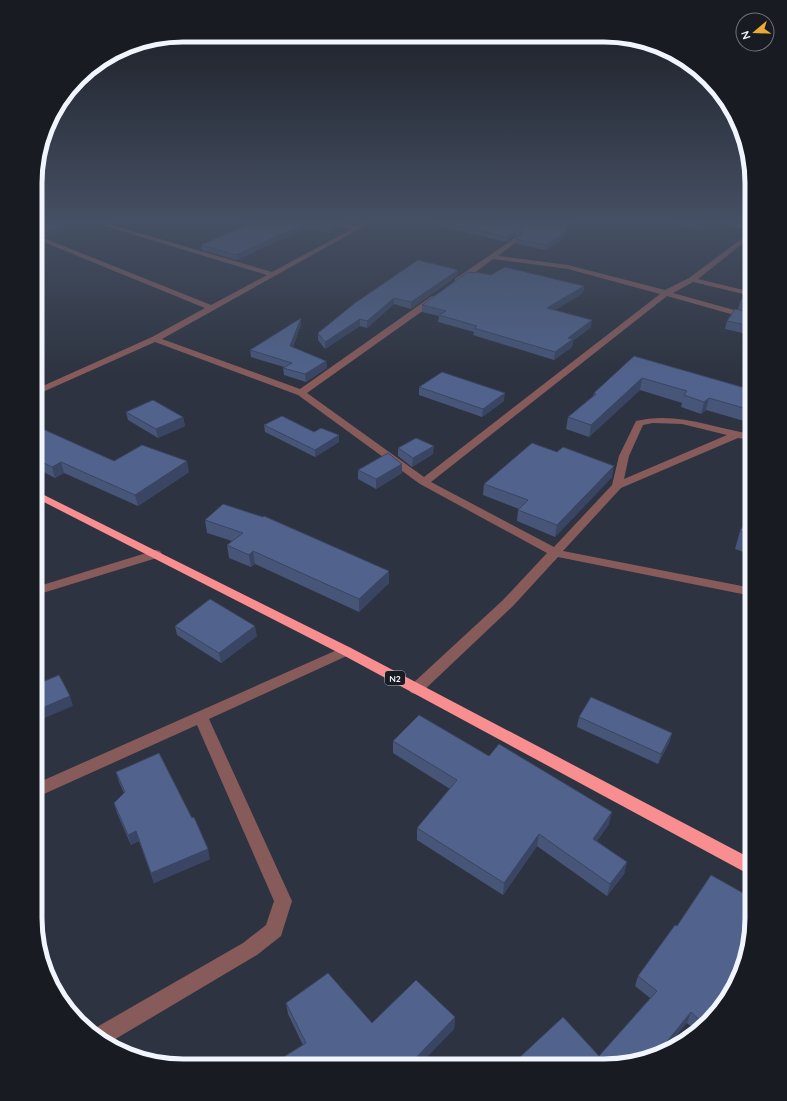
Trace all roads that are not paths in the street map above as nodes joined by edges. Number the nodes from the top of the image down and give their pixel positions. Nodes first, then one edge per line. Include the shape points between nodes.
1 (121, 271) edge
2 (261, 271) edge
3 (280, 271) edge
4 (472, 271) edge
5 (585, 271) edge
6 (703, 271) edge
7 (273, 275) junction
8 (692, 280) junction
9 (451, 286) edge
10 (745, 292) edge
11 (666, 293) junction
12 (439, 295) edge
13 (211, 308) junction
14 (745, 316) edge
15 (155, 339) junction
16 (42, 389) edge
17 (301, 393) junction
18 (734, 436) junction
19 (745, 437) edge
20 (424, 482) junction
21 (617, 486) junction
22 (42, 497) edge
23 (556, 553) junction
24 (156, 554) junction
25 (42, 589) edge
26 (745, 591) edge
27 (346, 651) junction
28 (416, 689) junction
29 (201, 718) junction
30 (42, 788) edge
31 (745, 864) edge
32 (103, 1034) edge

1 - 13 street
2 - 7 street
3 - 7 street
4 - 9 street
5 - 11 street
6 - 8 street
7 - 13 street
8 - 10 street
8 - 11 street
11 - 14 street
11 - 20 street
12 - 17 street
13 - 15 street
15 - 16 street
15 - 17 street
17 - 20 street
18 - 19 street
18 - 21 street
18 - 21 street via 664,418 639,422 624,456
20 - 23 street
21 - 23 street
22 - 24 highway, N2
23 - 26 street
23 - 28 street via 508,603
24 - 25 street
24 - 27 highway, N2
27 - 28 highway, N2
27 - 29 street
28 - 31 highway, N2
29 - 30 street
29 - 32 street via 283,902 274,930 250,949

